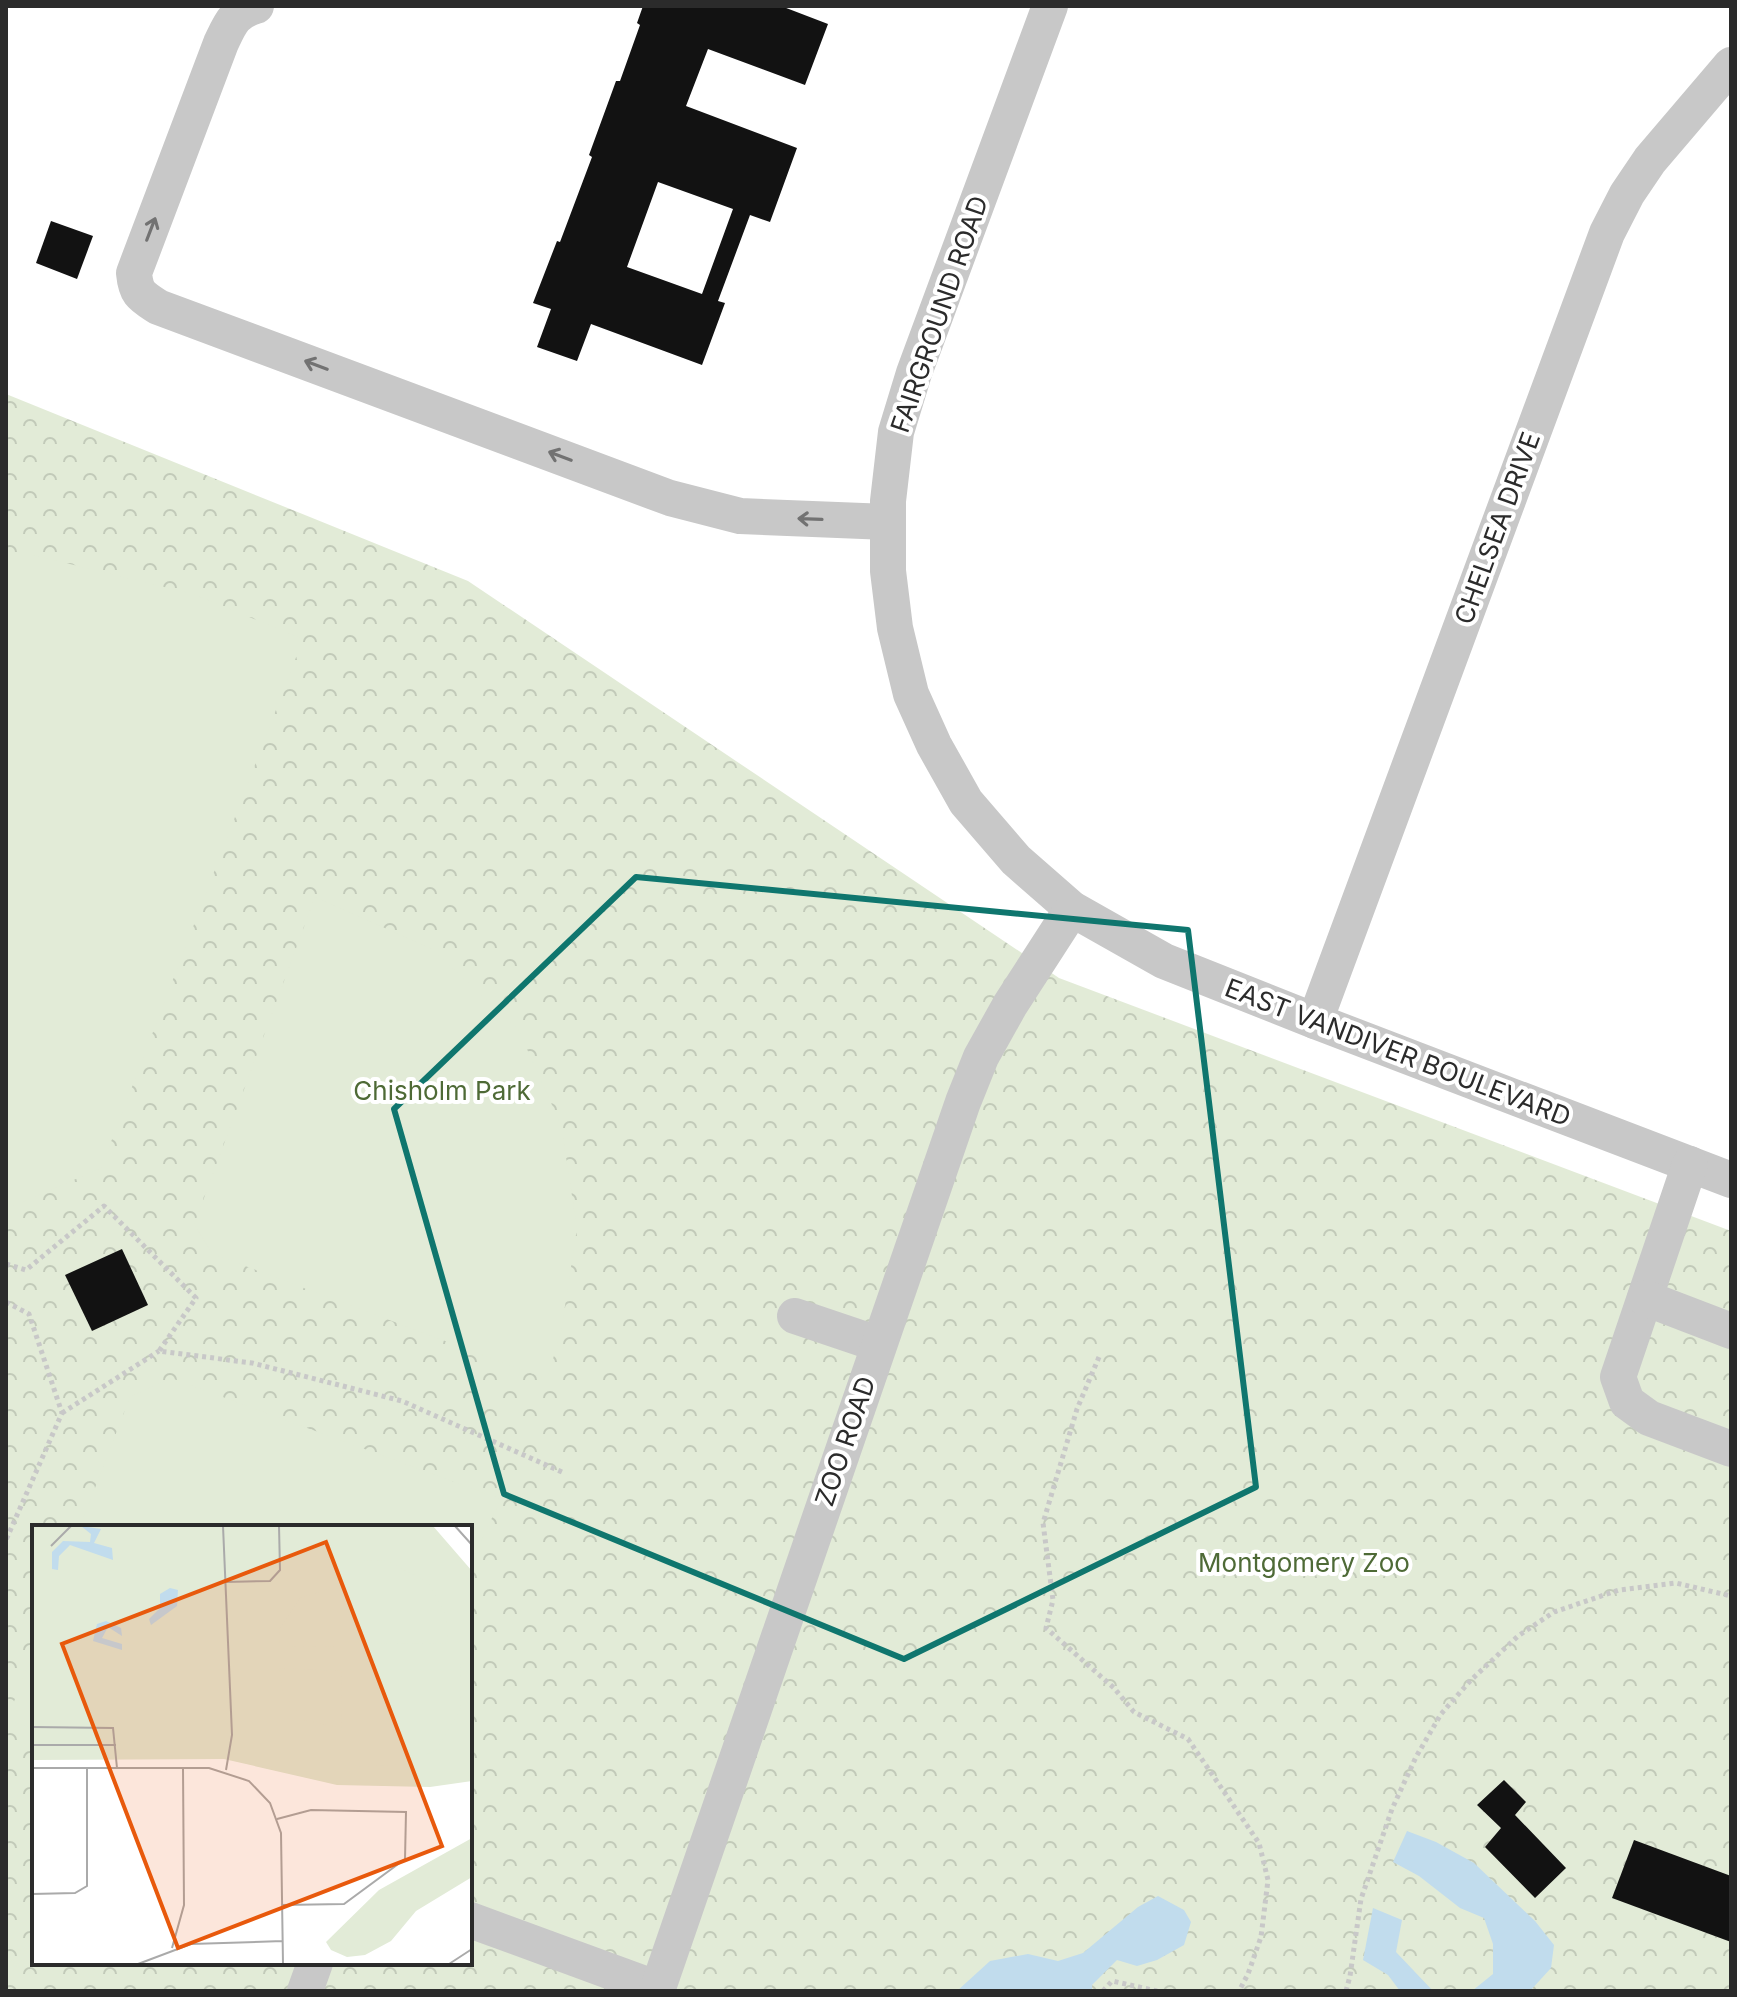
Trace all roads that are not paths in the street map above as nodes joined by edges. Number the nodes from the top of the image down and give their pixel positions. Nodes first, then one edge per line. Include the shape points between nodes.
1 (256, 6) edge
2 (1037, 10) edge
3 (1731, 65) edge
4 (888, 522) junction
5 (1072, 909) junction
6 (1315, 1021) junction
7 (1690, 1164) junction
8 (1731, 1180) edge
9 (1645, 1298) junction
10 (795, 1316) dead end
11 (1731, 1331) edge
12 (878, 1344) junction
13 (1731, 1449) edge
14 (472, 1921) edge
15 (314, 1965) edge
16 (657, 1990) edge
17 (305, 1991) edge

4 -> 1 street via 740,516 670,498 142,297 134,273 221,43 243,9
2 - 4 street, FAIRGROUND ROAD via 896,432
3 - 6 street, CHELSEA DRIVE via 1650,160 1607,233
4 - 5 street, FAIRGROUND ROAD via 895,628 911,694 934,745 966,802 1016,860
5 - 6 street, EAST VANDIVER BOULEVARD via 1164,961
5 - 12 street, ZOO ROAD via 981,1057
6 - 7 street, EAST VANDIVER BOULEVARD
7 - 8 street, EAST VANDIVER BOULEVARD
7 - 9 street
9 - 11 street
9 - 13 street via 1618,1377 1627,1402 1649,1418
10 - 12 street
12 - 16 street, ZOO ROAD
14 - 16 street
15 - 17 street

